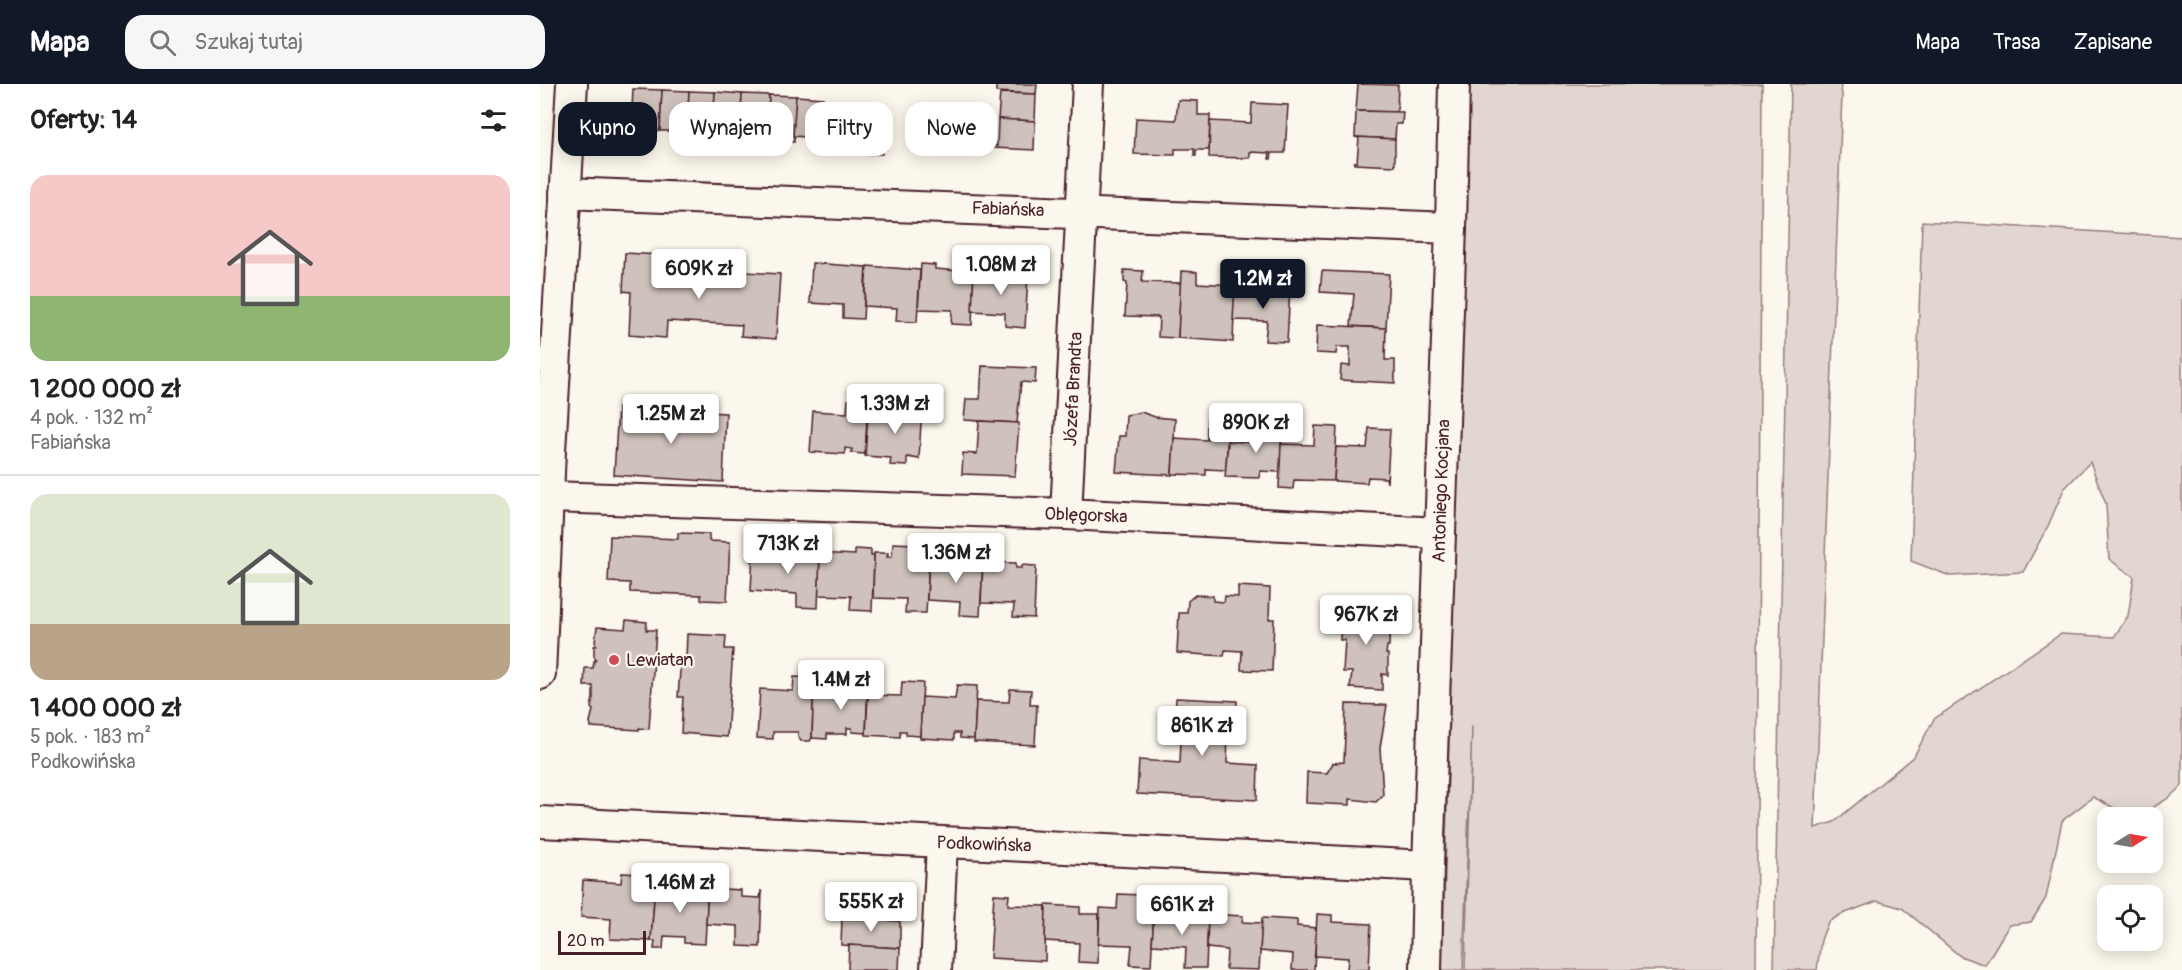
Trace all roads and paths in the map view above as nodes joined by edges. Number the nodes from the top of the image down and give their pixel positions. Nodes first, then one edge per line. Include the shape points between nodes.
1 (572, 84) edge
2 (1088, 84) edge
3 (1454, 84) edge
4 (566, 193) junction
5 (1082, 212) junction
6 (1451, 228) junction
7 (549, 497) junction
8 (1066, 514) junction
9 (1440, 532) junction
10 (540, 674) edge
11 (540, 822) edge
12 (942, 843) junction
13 (1428, 866) junction
14 (936, 970) edge
15 (1426, 970) edge

1 - 4 street
2 - 5 street, Józefa Brandta
3 - 6 street, Antoniego Kocjana
4 - 5 street, Fabiańska
4 - 7 street
5 - 6 street, Fabiańska
5 - 8 street, Józefa Brandta
6 - 9 street, Antoniego Kocjana
7 - 8 street, Oblęgorska
7 - 10 street
8 - 9 street, Oblęgorska
9 - 13 street, Antoniego Kocjana
11 - 12 street, Podkowińska
12 - 13 street, Podkowińska
12 - 14 street
13 - 15 street, Antoniego Kocjana

